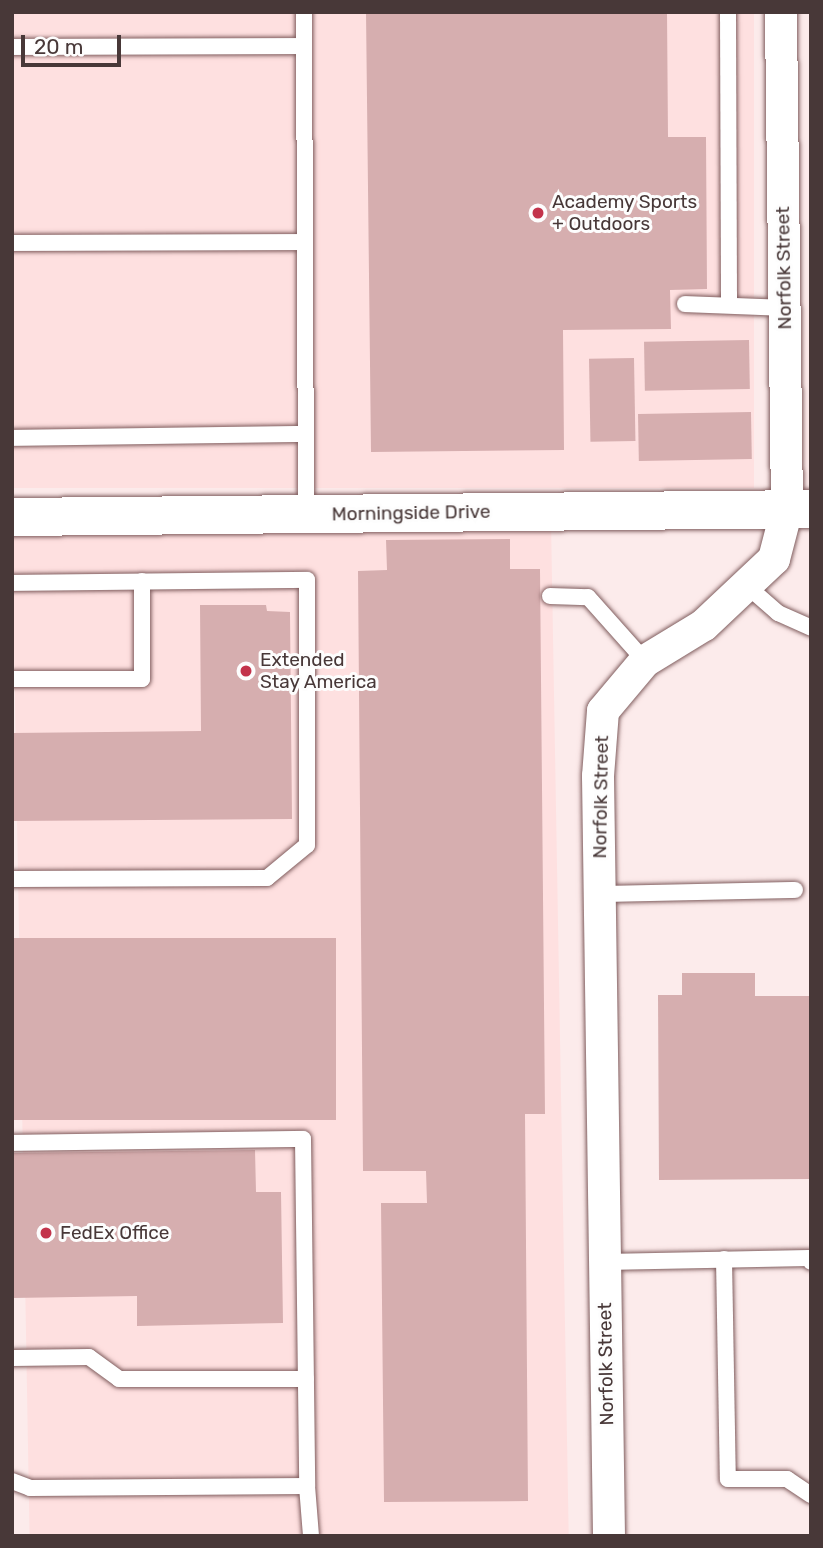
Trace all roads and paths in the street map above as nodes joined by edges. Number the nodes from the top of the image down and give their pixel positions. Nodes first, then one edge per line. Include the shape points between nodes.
1 (304, 12) edge
2 (728, 12) edge
3 (781, 12) edge
4 (304, 46) junction
5 (12, 47) edge
6 (305, 242) junction
7 (12, 243) edge
8 (685, 304) dead end
9 (729, 305) junction
10 (785, 308) junction
11 (306, 434) junction
12 (12, 438) edge
13 (799, 509) edge
14 (306, 514) junction
15 (12, 517) edge
16 (142, 581) junction
17 (12, 583) edge
18 (746, 585) junction
19 (550, 596) dead end
20 (811, 628) edge
21 (645, 661) junction
22 (12, 679) edge
23 (12, 879) edge
24 (795, 890) dead end
25 (600, 894) junction
26 (12, 1143) edge
27 (724, 1259) junction
28 (604, 1262) junction
29 (811, 1262) edge
30 (12, 1358) edge
31 (306, 1379) junction
32 (12, 1481) edge
33 (307, 1486) junction
34 (811, 1495) edge
35 (311, 1536) edge
36 (610, 1536) edge

1 - 4 lane
2 - 9 lane
3 - 10 street, Norfolk Street
4 - 5 lane
4 - 6 lane
6 - 7 lane
6 - 11 lane
8 - 9 lane
9 - 10 lane
10 - 13 street, Norfolk Street
11 - 12 lane
11 - 14 lane
13 - 14 street, Morningside Drive
13 - 18 street, Norfolk Street via 774,559
14 - 15 street, Morningside Drive
16 - 17 lane
16 - 22 lane via 142,679
16 - 23 lane via 307,580 307,845 267,878
18 - 20 lane via 778,614
18 - 21 street, Norfolk Street via 704,625
19 - 21 lane via 588,597
21 - 25 street, Norfolk Street via 603,711 598,776
24 - 25 lane
25 - 28 street, Norfolk Street
26 - 31 lane via 303,1139
27 - 28 lane
27 - 29 lane via 808,1258
27 - 34 lane via 728,1479 787,1479
28 - 36 street, Norfolk Street
30 - 31 lane via 89,1357 119,1379
31 - 33 lane
32 - 33 lane via 30,1488
33 - 35 lane

